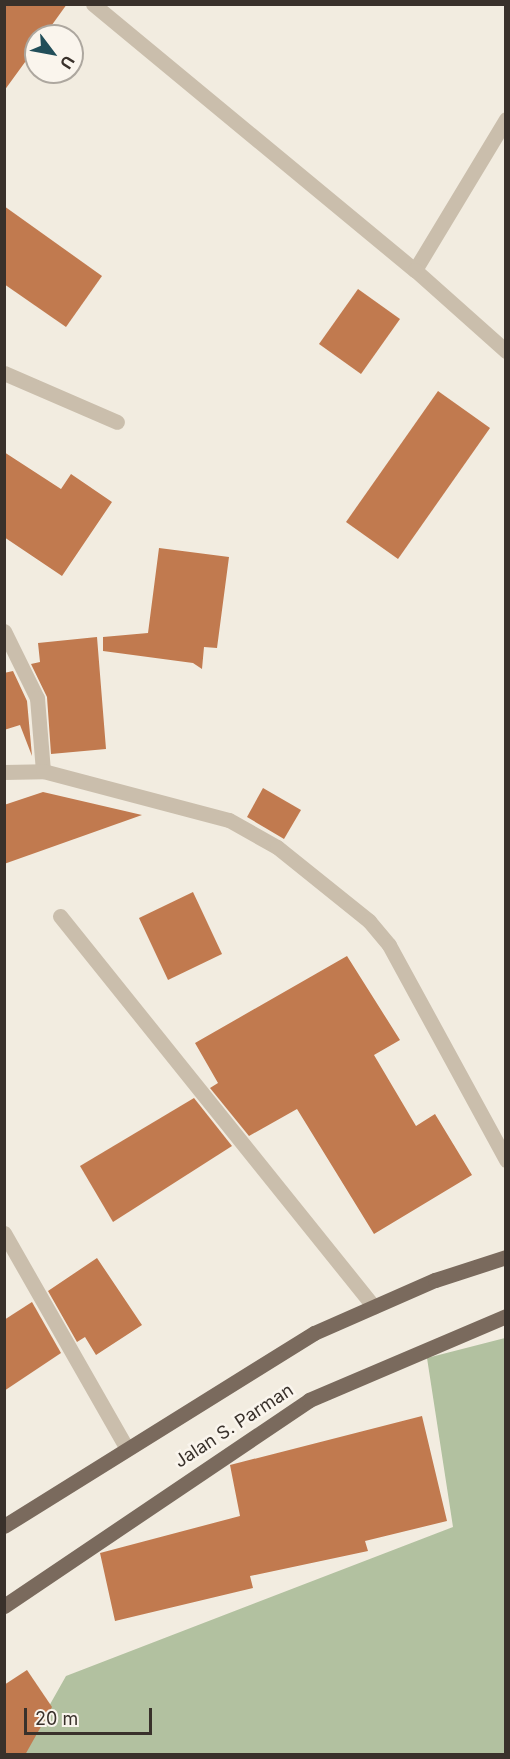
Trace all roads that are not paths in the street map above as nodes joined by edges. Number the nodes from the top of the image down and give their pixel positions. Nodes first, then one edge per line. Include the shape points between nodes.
1 (93, 4) edge
2 (506, 119) edge
3 (414, 270) junction
4 (506, 351) edge
5 (4, 373) edge
6 (117, 422) dead end
7 (4, 631) edge
8 (43, 771) junction
9 (4, 772) edge
10 (60, 916) dead end
11 (506, 1160) edge
12 (4, 1233) edge
13 (506, 1257) edge
14 (374, 1307) junction
15 (506, 1316) edge
16 (126, 1447) junction
17 (4, 1526) edge
18 (4, 1606) edge

1 - 3 street
2 - 3 street
3 - 4 street
5 - 6 street
7 - 8 street via 37,698
8 - 9 street
8 - 11 street via 229,820 277,847 369,921 404,968
10 - 14 street
12 - 16 street
13 - 14 main road, Jalan S. Parman via 435,1280
14 - 16 main road, Jalan S. Parman via 314,1333
15 - 18 main road, Jalan S. Parman via 309,1400
16 - 17 main road, Jalan S. Parman

